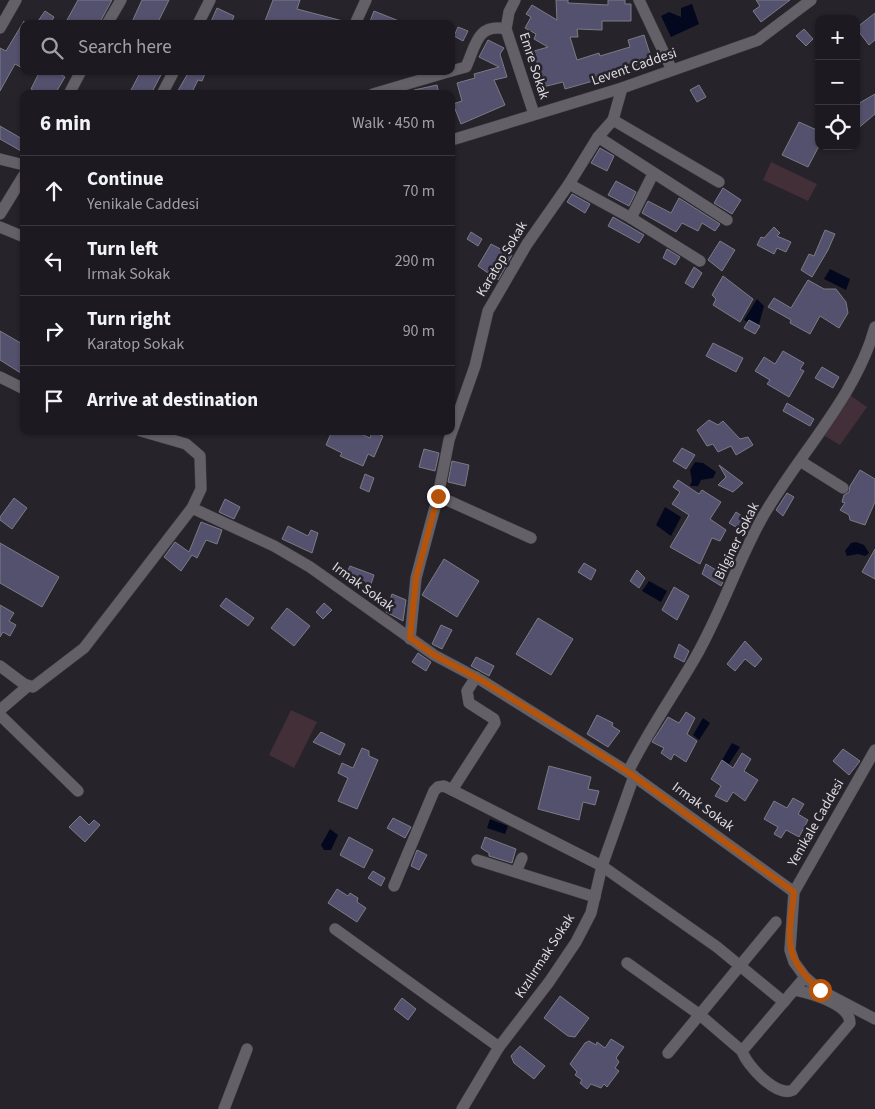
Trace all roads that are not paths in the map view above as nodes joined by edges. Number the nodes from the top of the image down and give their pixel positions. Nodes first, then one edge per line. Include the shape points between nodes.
1 (16, 0) edge
2 (121, 0) edge
3 (210, 0) edge
4 (366, 0) edge
5 (515, 0) edge
6 (639, 0) edge
7 (811, 0) edge
8 (109, 20) edge
9 (200, 20) edge
10 (357, 20) edge
11 (0, 28) edge
12 (506, 29) junction
13 (455, 70) edge
14 (672, 70) junction
15 (79, 75) edge
16 (172, 75) edge
17 (437, 75) edge
18 (622, 88) junction
19 (71, 90) edge
20 (164, 90) edge
21 (387, 90) edge
22 (534, 114) junction
23 (613, 120) junction
24 (598, 137) junction
25 (455, 139) dead end
26 (0, 159) edge
27 (20, 164) edge
28 (654, 174) junction
29 (20, 182) edge
30 (719, 182) dead end
31 (569, 184) junction
32 (0, 214) edge
33 (631, 218) junction
34 (727, 220) dead end
35 (0, 227) edge
36 (20, 235) edge
37 (700, 261) dead end
38 (875, 327) edge
39 (0, 377) edge
40 (20, 387) edge
41 (455, 423) edge
42 (156, 435) edge
43 (451, 435) edge
44 (800, 461) junction
45 (843, 488) dead end
46 (438, 496) junction
47 (192, 508) junction
48 (531, 538) dead end
49 (410, 638) junction
50 (0, 666) edge
51 (476, 677) junction
52 (28, 686) junction
53 (0, 710) edge
54 (0, 715) edge
55 (875, 750) edge
56 (631, 774) junction
57 (452, 790) junction
58 (78, 791) dead end
59 (522, 858) dead end
60 (477, 860) dead end
61 (602, 866) junction
62 (516, 872) junction
63 (394, 886) dead end
64 (794, 892) junction
65 (595, 898) junction
66 (776, 922) dead end
67 (335, 929) dead end
68 (627, 963) dead end
69 (740, 966) junction
70 (805, 977) junction
71 (795, 990) junction
72 (784, 1002) junction
73 (700, 1015) junction
74 (875, 1019) edge
75 (499, 1047) junction
76 (247, 1049) dead end
77 (742, 1051) junction
78 (668, 1053) dead end
79 (224, 1109) edge
80 (462, 1109) edge

1 - 11 street
2 - 8 street
3 - 9 street
4 - 10 street
5 - 12 street, Emre Sokak
6 - 14 street
7 - 14 street, Levent Caddesi via 758,40
12 - 13 street via 494,26 486,29 466,67
12 - 22 street, Emre Sokak
14 - 18 street, Levent Caddesi
15 - 19 street
16 - 20 street
17 - 21 street
18 - 22 street, Levent Caddesi
18 - 23 street, Karatop Sokak
22 - 25 street, Levent Caddesi
23 - 24 street, Karatop Sokak
23 - 30 street
24 - 28 street
24 - 31 street, Karatop Sokak
26 - 27 street
28 - 33 street
28 - 34 street
29 - 32 street
31 - 33 street
31 - 41 street, Karatop Sokak via 523,251 488,311 475,366
33 - 37 street
35 - 36 street
38 - 44 street, Bilginer Sokak via 857,372
39 - 40 street
42 - 47 street via 186,444 200,456 201,489
43 - 46 street, Karatop Sokak
44 - 45 street
44 - 56 street, Bilginer Sokak via 763,517 707,636 652,726
46 - 48 street
46 - 49 street, Karatop Sokak via 416,578
47 - 49 street, Irmak Sokak via 288,554
47 - 52 street via 84,648 40,683
49 - 51 street, Irmak Sokak
50 - 52 street
51 - 56 street, Irmak Sokak
51 - 57 street via 467,692 469,703 494,719 495,723
52 - 53 street
54 - 58 street
55 - 64 street, Yenikale Caddesi
56 - 61 street, Kızılırmak Sokak
56 - 64 street, Irmak Sokak
57 - 61 street
57 - 63 street via 444,786 434,791
59 - 62 street
60 - 62 street
61 - 65 street, Kızılırmak Sokak
61 - 69 street
62 - 65 street
64 - 70 street, Yenikale Caddesi via 790,950
65 - 75 street, Kızılırmak Sokak via 576,942
66 - 69 street
67 - 75 street
68 - 73 street
69 - 72 street
69 - 73 street
70 - 71 street
70 - 74 street, Yenikale Caddesi via 820,990
71 - 72 street
71 - 77 street via 818,995 846,1012 849,1027 790,1092 777,1090 749,1065
72 - 77 street
73 - 77 street
73 - 78 street
75 - 80 street, Kızılırmak Sokak
76 - 79 street

